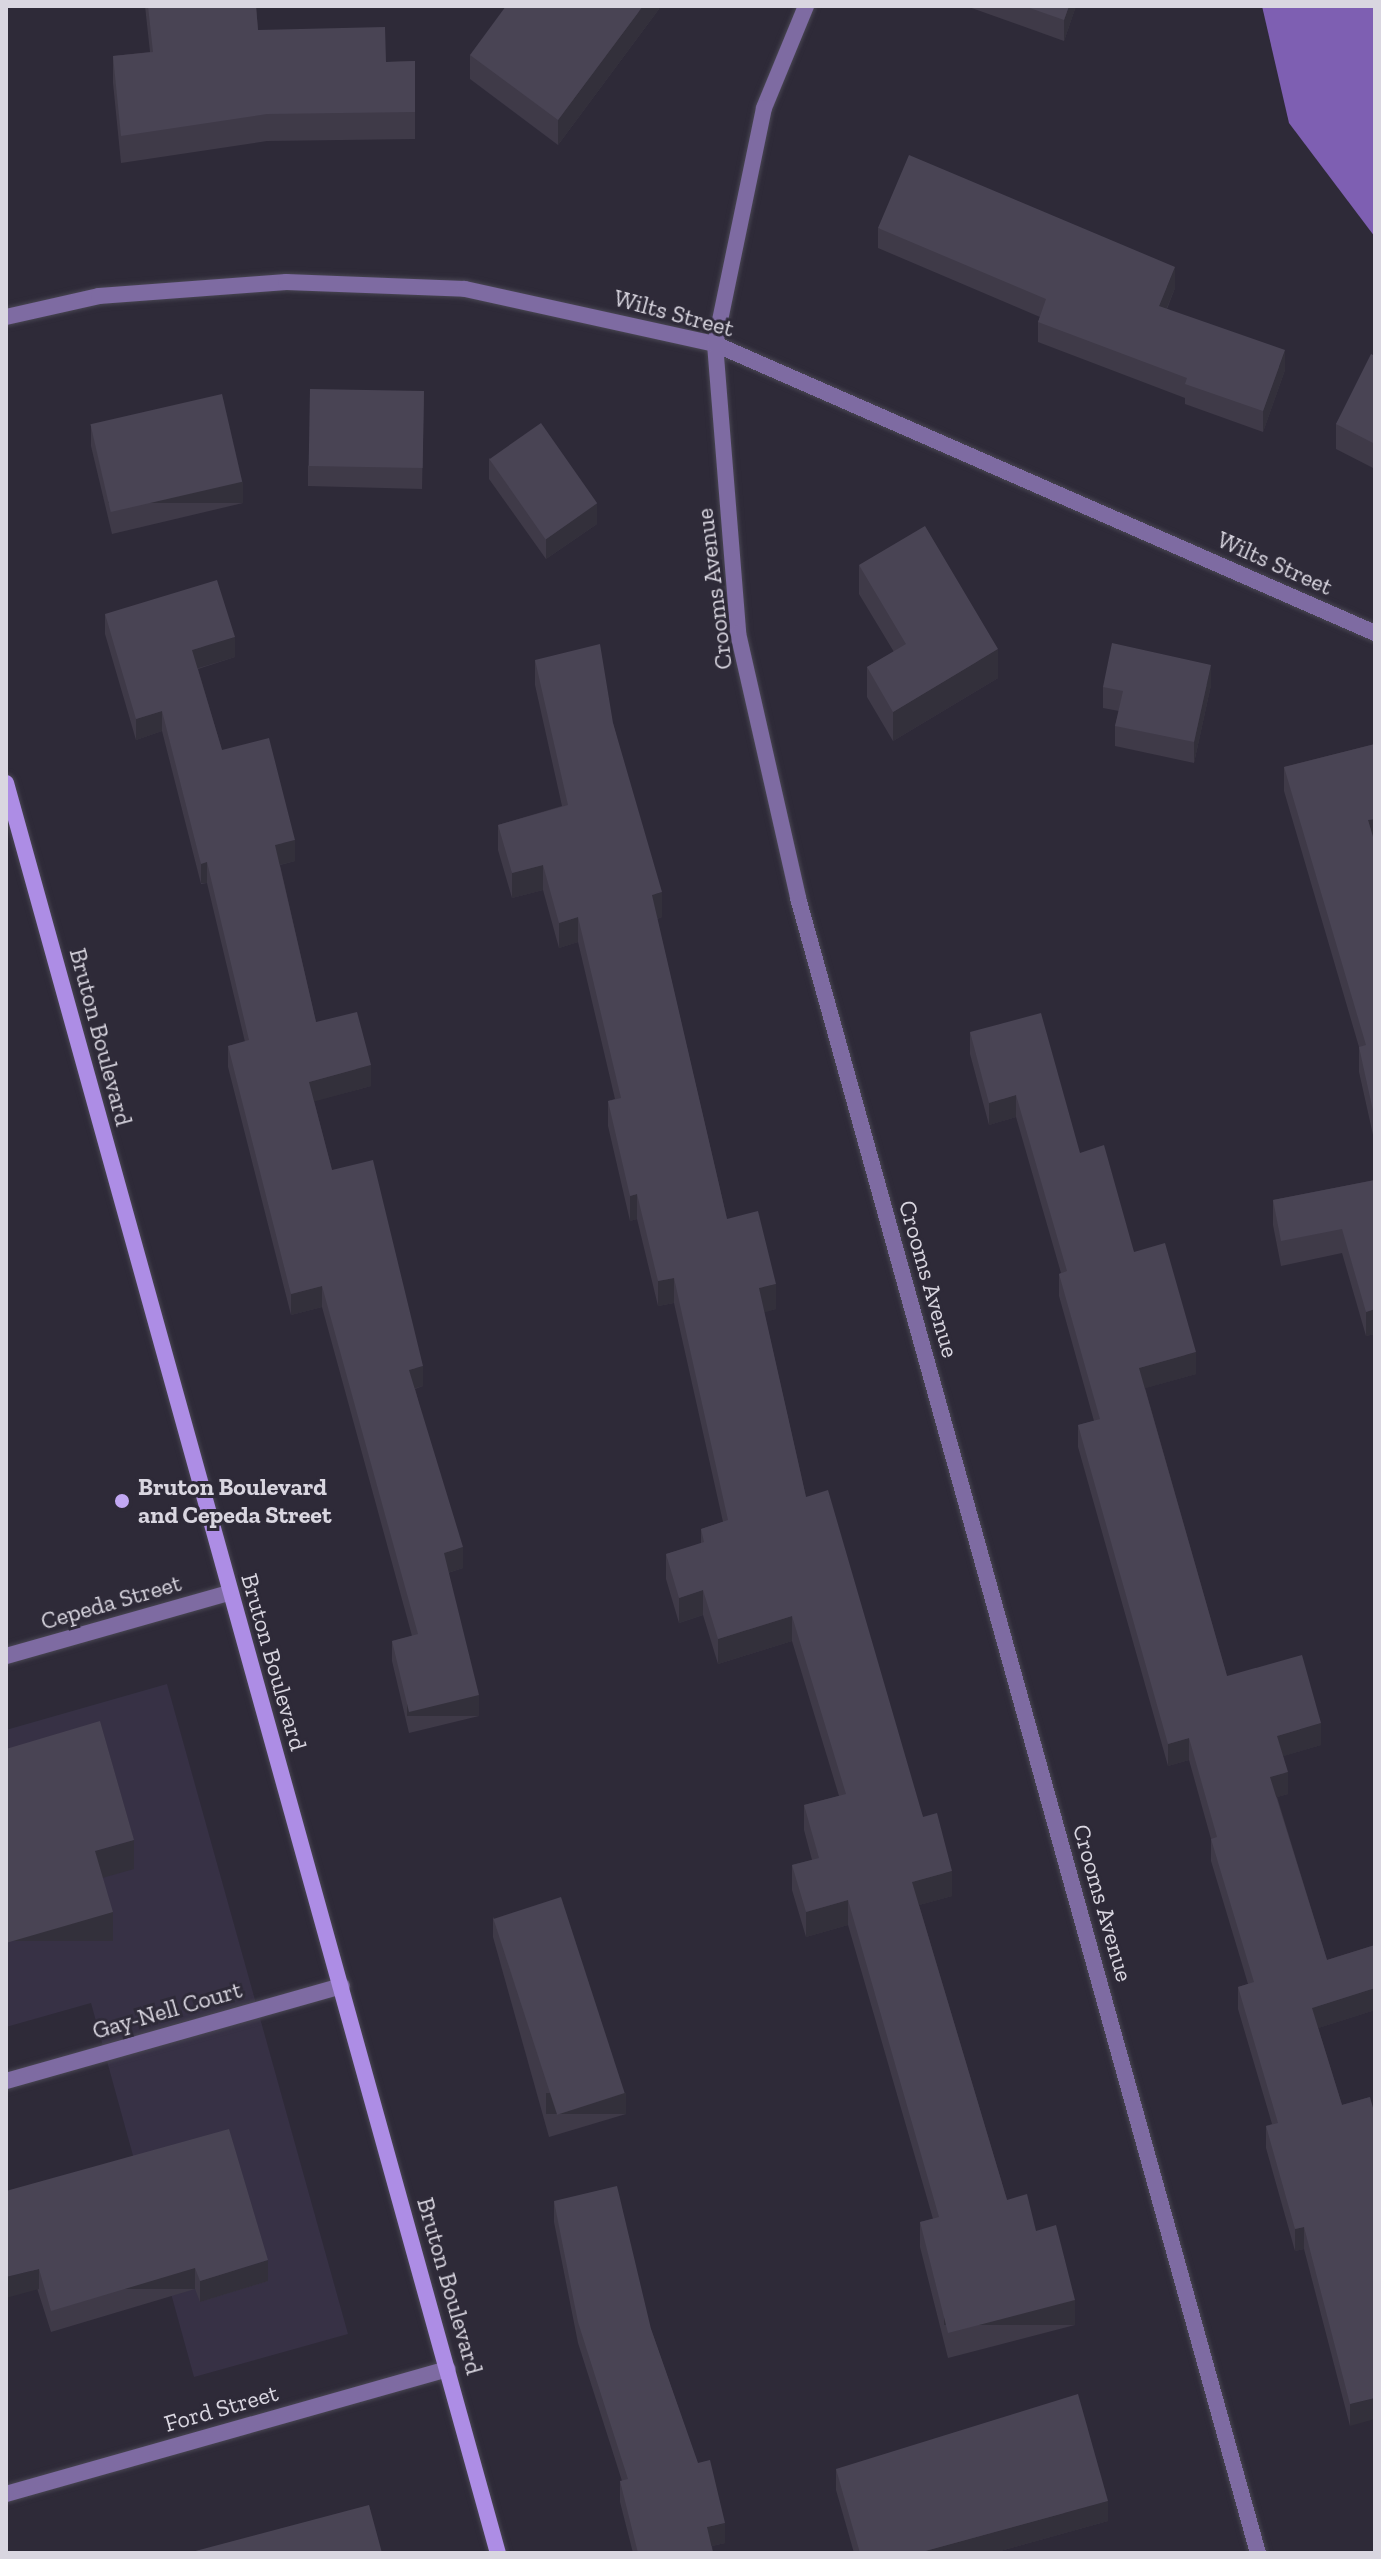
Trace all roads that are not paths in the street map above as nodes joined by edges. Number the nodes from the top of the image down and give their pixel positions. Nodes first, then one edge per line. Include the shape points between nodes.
1 (806, 6) edge
2 (6, 317) edge
3 (715, 344) junction
4 (1375, 633) edge
5 (6, 783) edge
6 (229, 1593) junction
7 (6, 1656) edge
8 (342, 1986) junction
9 (6, 2081) edge
10 (448, 2369) junction
11 (6, 2494) edge
12 (498, 2553) edge
13 (1258, 2553) edge

1 - 3 street, Crooms Avenue via 764,108
2 - 3 street, Wilts Street via 99,296 331,283 465,289
3 - 4 street, Wilts Street
3 - 13 street, Crooms Avenue via 738,633 798,898
5 - 6 street, Bruton Boulevard
6 - 7 street, Cepeda Street
6 - 8 street, Bruton Boulevard
8 - 9 street, Gay-Nell Court
8 - 10 street, Bruton Boulevard
10 - 11 street, Ford Street
10 - 12 street, Bruton Boulevard

